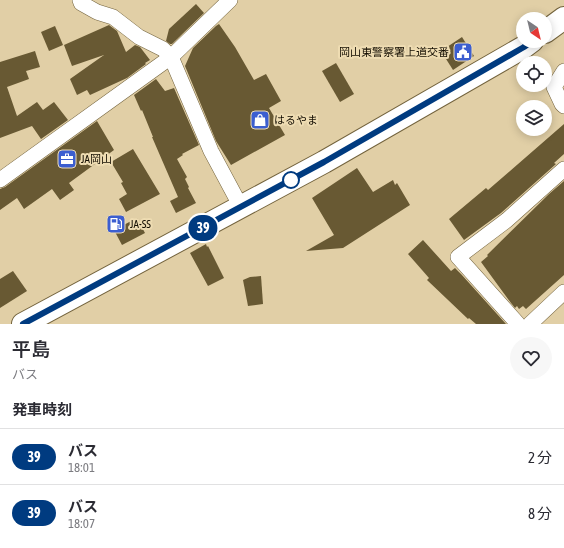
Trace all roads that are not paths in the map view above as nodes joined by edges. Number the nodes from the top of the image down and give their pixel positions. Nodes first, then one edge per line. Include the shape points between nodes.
1 (80, 0) edge
2 (230, 0) edge
3 (564, 18) edge
4 (552, 27) edge
5 (522, 48) edge
6 (172, 57) junction
7 (564, 71) edge
8 (564, 106) edge
9 (564, 169) edge
10 (0, 180) edge
11 (241, 207) junction
12 (564, 292) edge
13 (23, 324) edge
14 (518, 324) edge
15 (530, 324) edge

1 - 6 street via 97,12 113,17
2 - 6 street
3 - 4 highway
5 - 11 highway
6 - 10 street
6 - 11 street via 210,151
7 - 8 street via 554,87
9 - 14 street via 507,220 458,258
11 - 13 highway
12 - 15 street

